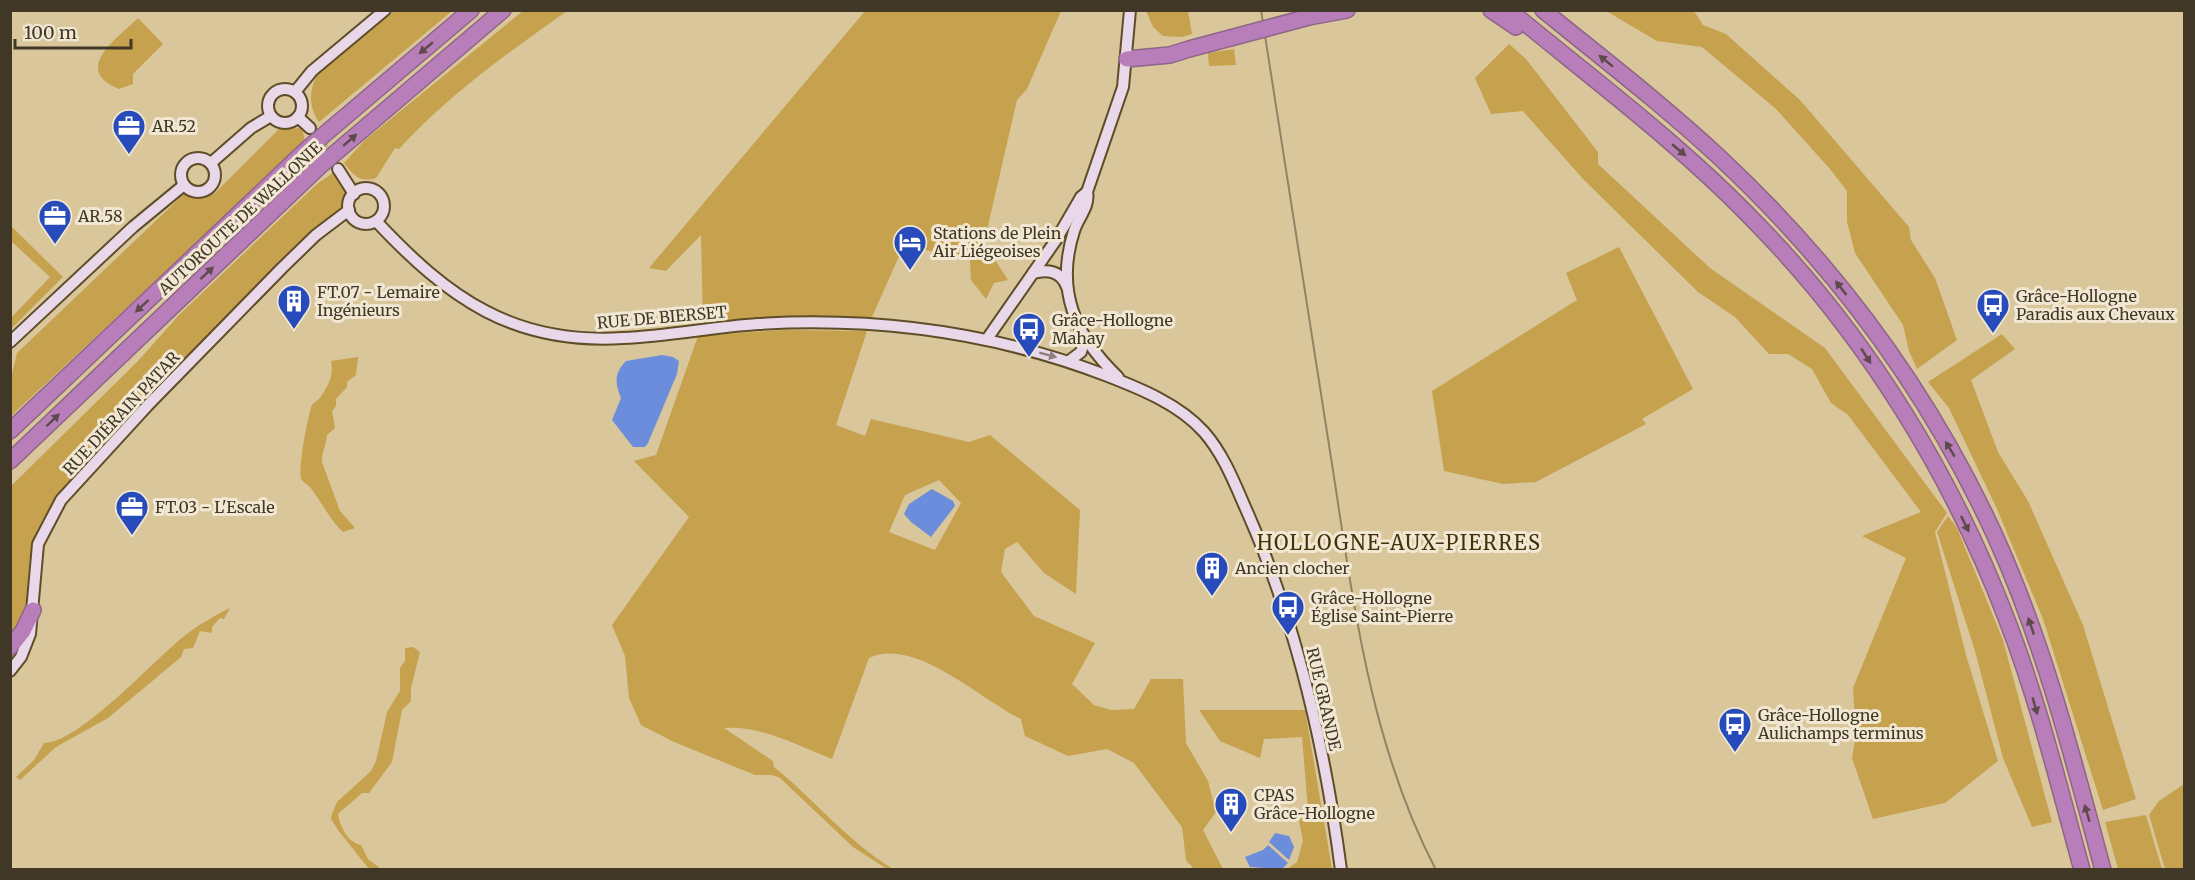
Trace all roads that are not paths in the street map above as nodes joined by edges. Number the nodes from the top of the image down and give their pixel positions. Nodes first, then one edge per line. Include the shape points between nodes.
1 (385, 10) edge
2 (471, 10) edge
3 (503, 10) edge
4 (1130, 10) edge
5 (1329, 10) edge
6 (1347, 10) edge
7 (1491, 10) edge
8 (1509, 10) edge
9 (1543, 10) edge
10 (1311, 17) junction
11 (1543, 38) junction
12 (1128, 54) junction
13 (296, 92) junction
14 (271, 116) junction
15 (298, 117) junction
16 (310, 128) tunnel mouth
17 (211, 163) junction
18 (338, 169) tunnel mouth
19 (184, 185) junction
20 (1087, 192) junction
21 (354, 194) junction
22 (349, 210) junction
23 (356, 220) junction
24 (376, 221) junction
25 (336, 222) junction
26 (1033, 273) junction
27 (1067, 287) junction
28 (987, 339) junction
29 (1085, 339) junction
30 (10, 342) edge
31 (1069, 361) junction
32 (1120, 379) junction
33 (10, 431) edge
34 (10, 461) edge
35 (33, 610) junction
36 (10, 647) edge
37 (10, 671) edge
38 (1341, 870) edge
39 (2082, 870) edge
40 (2103, 870) edge

1 - 13 street via 312,70
2 -> 33 highway, AUTOROUTE DE WALLONIE via 306,150
34 -> 3 highway, AUTOROUTE DE WALLONIE via 320,166
4 - 12 street
5 - 10 highway
6 - 10 highway
7 - 11 highway via 1520,30
8 - 11 highway
40 -> 9 highway via 2053,689 2001,549 1960,465 1876,333 1827,270 1725,163
10 - 12 highway, bridge via 1185,49
11 -> 39 highway via 1703,170 1760,226 1859,345 1902,411 1946,486 2007,620
12 - 20 street via 1118,107
13 - 14 street via 282,89 271,96
13 - 15 street via 302,104
14 - 15 street via 288,123
14 - 17 street
15 - 16 street
17 - 19 street via 198,158 185,164 181,174
17 - 19 street via 215,181 207,191 194,192
18 - 21 street
19 - 30 street
20 - 26 street
20 - 27 street via 1088,201 1068,251
21 - 22 street
21 - 24 street via 364,188 381,196 384,209
22 - 23 street
22 - 25 street, RUE DIÉRAIN PATAR
23 - 24 street via 366,224
23 - 25 street, RUE DIÉRAIN PATAR
24 - 28 street, RUE DE BIERSET via 408,256 465,300 518,326 543,332 607,339 809,321 863,322
25 - 35 street, RUE DIÉRAIN PATAR via 316,235 282,268 61,500 38,544
26 - 27 street via 1053,272
26 - 28 street
27 - 29 street
28 -> 31 street, RUE GRANDE
29 - 31 street via 1081,352
29 - 32 street
31 - 32 street, RUE GRANDE
32 - 38 street, RUE GRANDE via 1186,416 1220,454 1271,568 1296,645 1317,731
35 - 36 highway
35 - 37 street, RUE DIÉRAIN PATAR via 26,649

